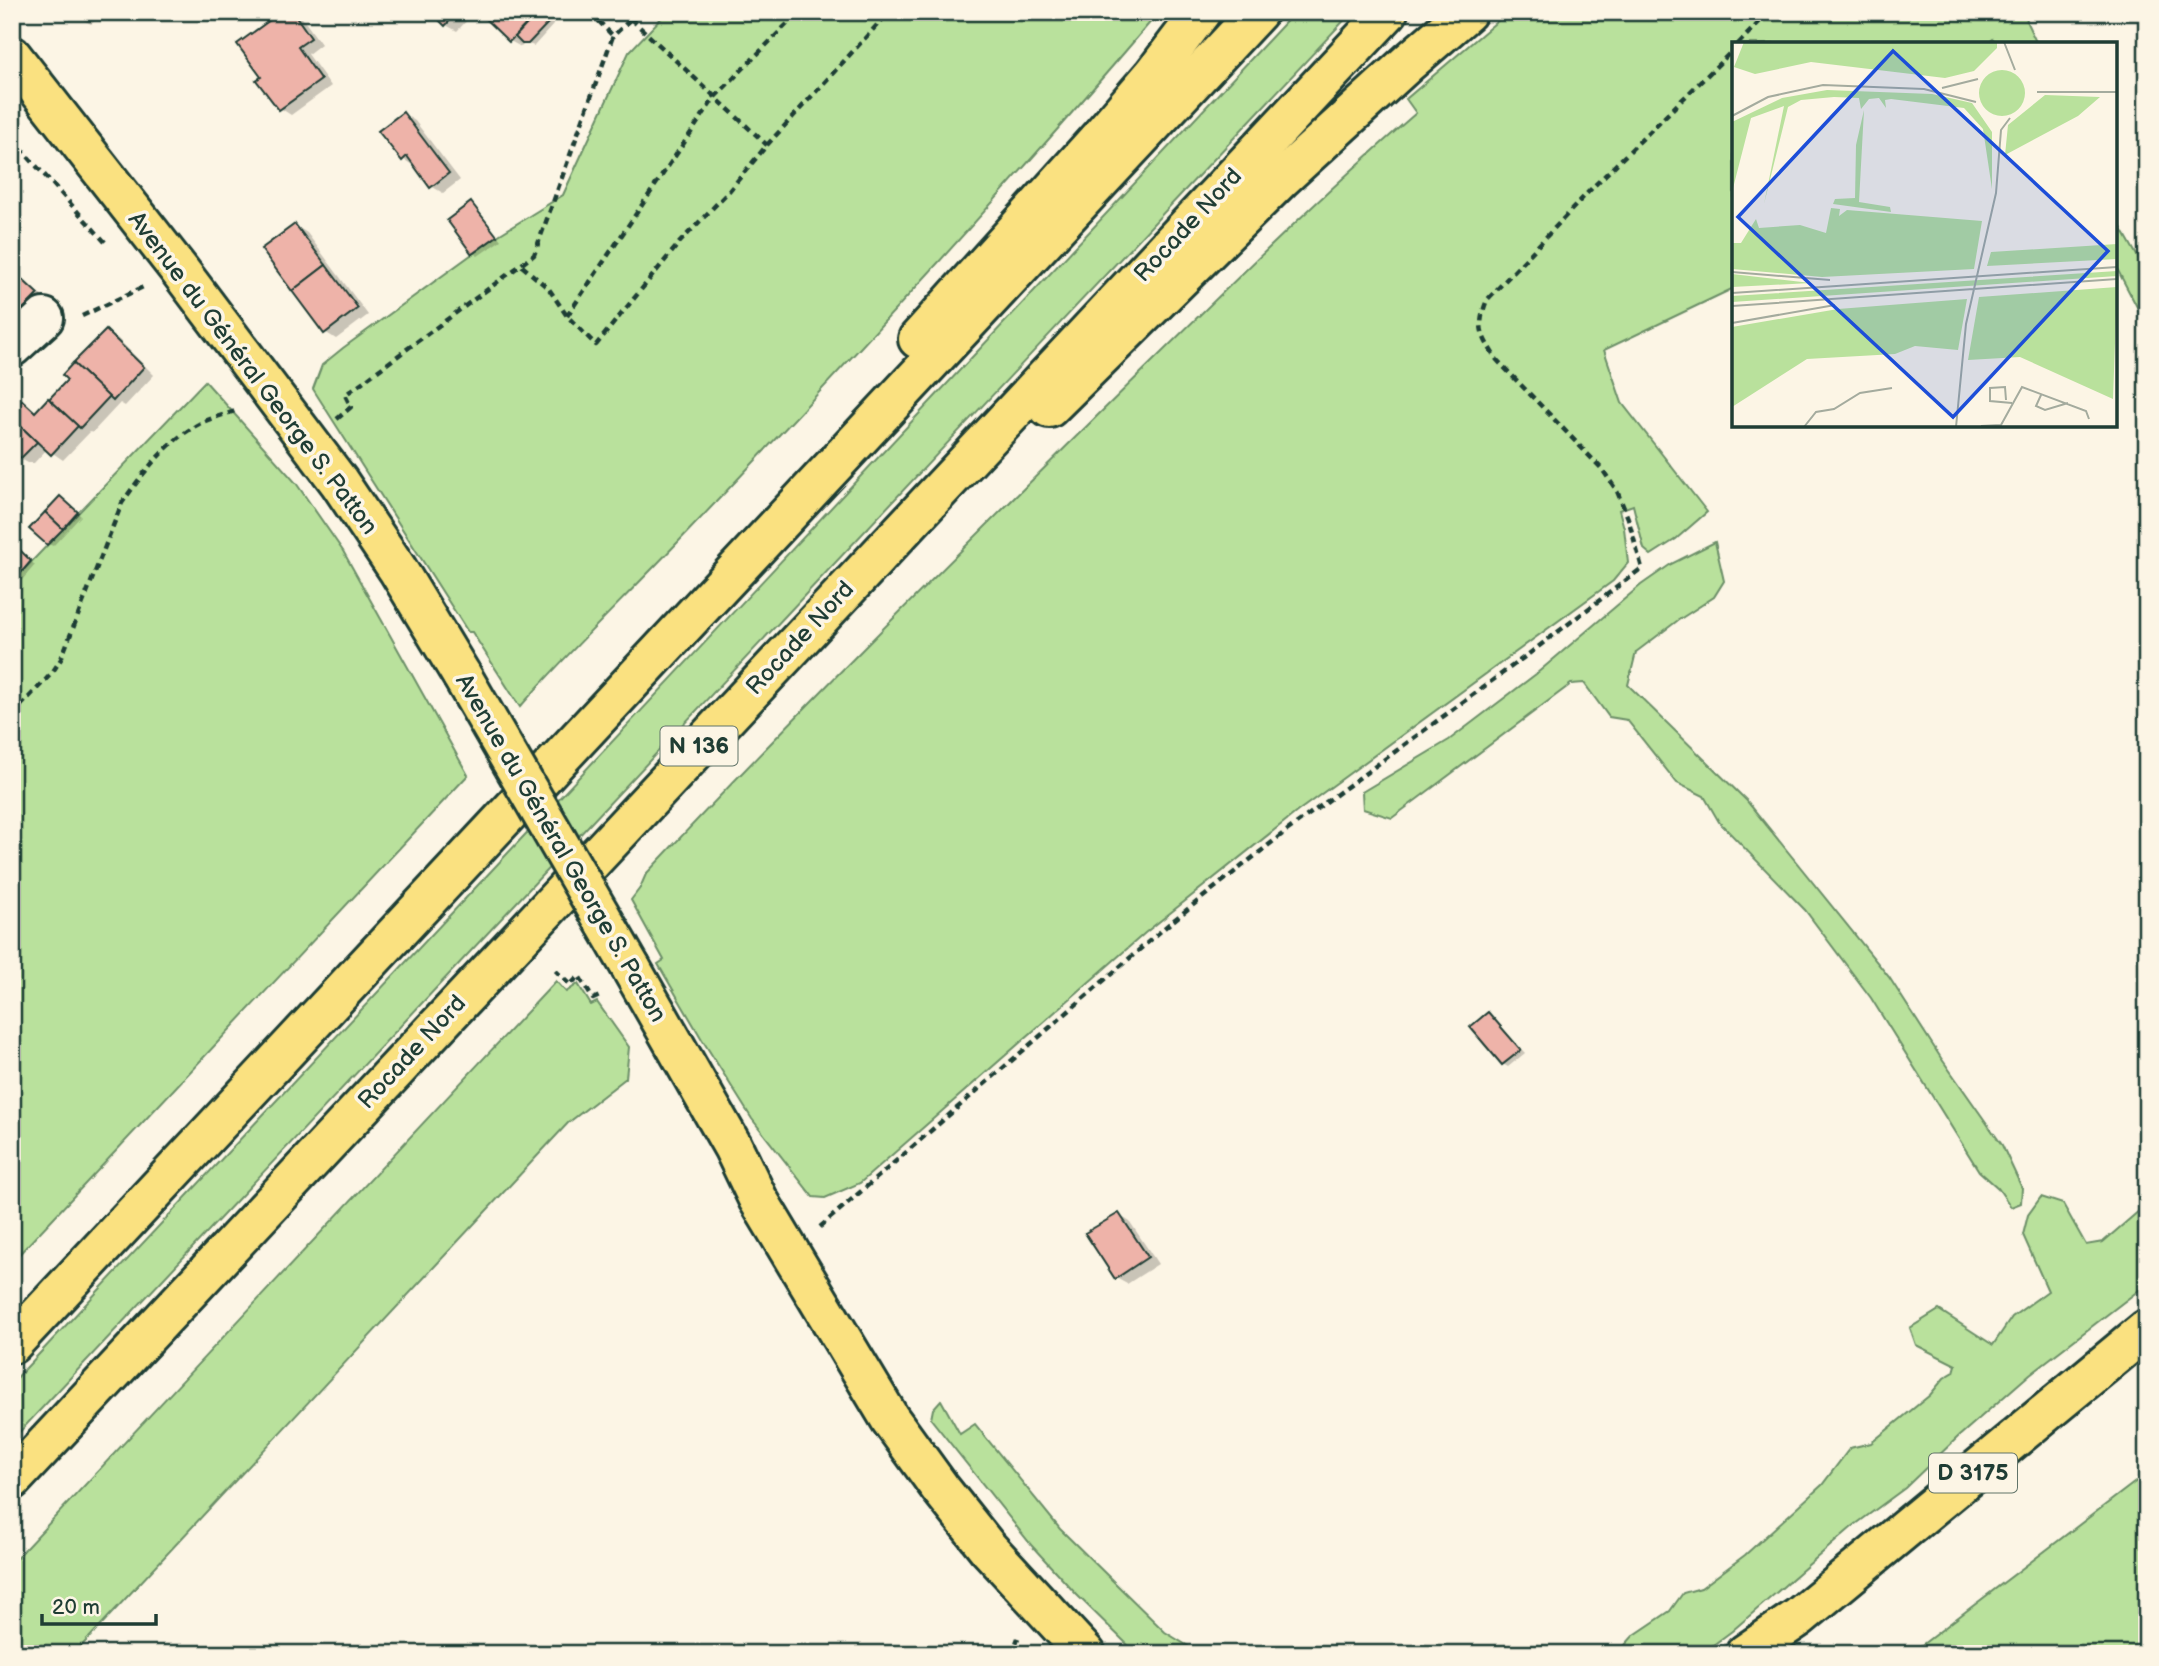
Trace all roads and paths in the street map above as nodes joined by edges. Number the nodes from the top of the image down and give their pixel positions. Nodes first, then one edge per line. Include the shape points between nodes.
1 (590, 12) edge
2 (638, 12) edge
3 (799, 12) edge
4 (889, 12) edge
5 (1201, 12) edge
6 (1258, 12) edge
7 (1388, 12) edge
8 (1467, 12) edge
9 (1769, 12) edge
10 (631, 19) junction
11 (613, 36) junction
12 (1740, 42) edge
13 (1732, 51) edge
14 (12, 56) edge
15 (715, 97) junction
16 (767, 145) junction
17 (522, 266) junction
18 (144, 286) dead end
19 (567, 316) junction
20 (29, 331) edge
21 (243, 421) dead end
22 (311, 443) junction
23 (12, 715) edge
24 (678, 768) junction
25 (462, 863) junction
26 (555, 970) dead end
27 (603, 996) dead end
28 (790, 1253) junction
29 (2147, 1329) edge
30 (12, 1345) edge
31 (12, 1480) edge
32 (1800, 1617) junction
33 (1019, 1636) dead end
34 (1012, 1654) edge
35 (1086, 1654) edge
36 (1745, 1654) edge
37 (1766, 1654) edge

1 - 11 path
2 - 10 path
3 - 15 path
4 - 16 path
5 - 25 main road via 1099,138
6 - 25 main road
7 - 24 main road, Rocade Nord / N 136
8 - 24 main road via 1281,179
9 - 12 path
10 - 11 path
10 - 15 path
11 - 17 path via 534,256
13 - 28 path via 1592,188 1487,300 1479,320 1485,342 1497,360 1602,469 1617,491 1642,568 1285,832 1169,924
14 - 22 main road, Avenue du Général George S. Patton
15 - 16 path
15 - 19 path
16 - 19 path via 596,345
17 - 19 path via 549,289
17 - 22 path via 345,395 351,407
18 - 20 path via 61,325
21 - 23 path via 235,411 199,424 172,444 137,481 122,503 61,659
22 - 28 main road, Avenue du Général George S. Patton, bridge via 398,570 462,676
24 - 31 main road, Rocade Nord / N 136
25 - 30 main road
26 - 27 path via 570,985 579,976 593,999
28 - 35 main road, Avenue du Général George S. Patton via 913,1453 987,1547
29 - 32 main road, D 3175
32 - 36 main road, D 3175
32 - 37 main road, D 3175
33 - 34 path

